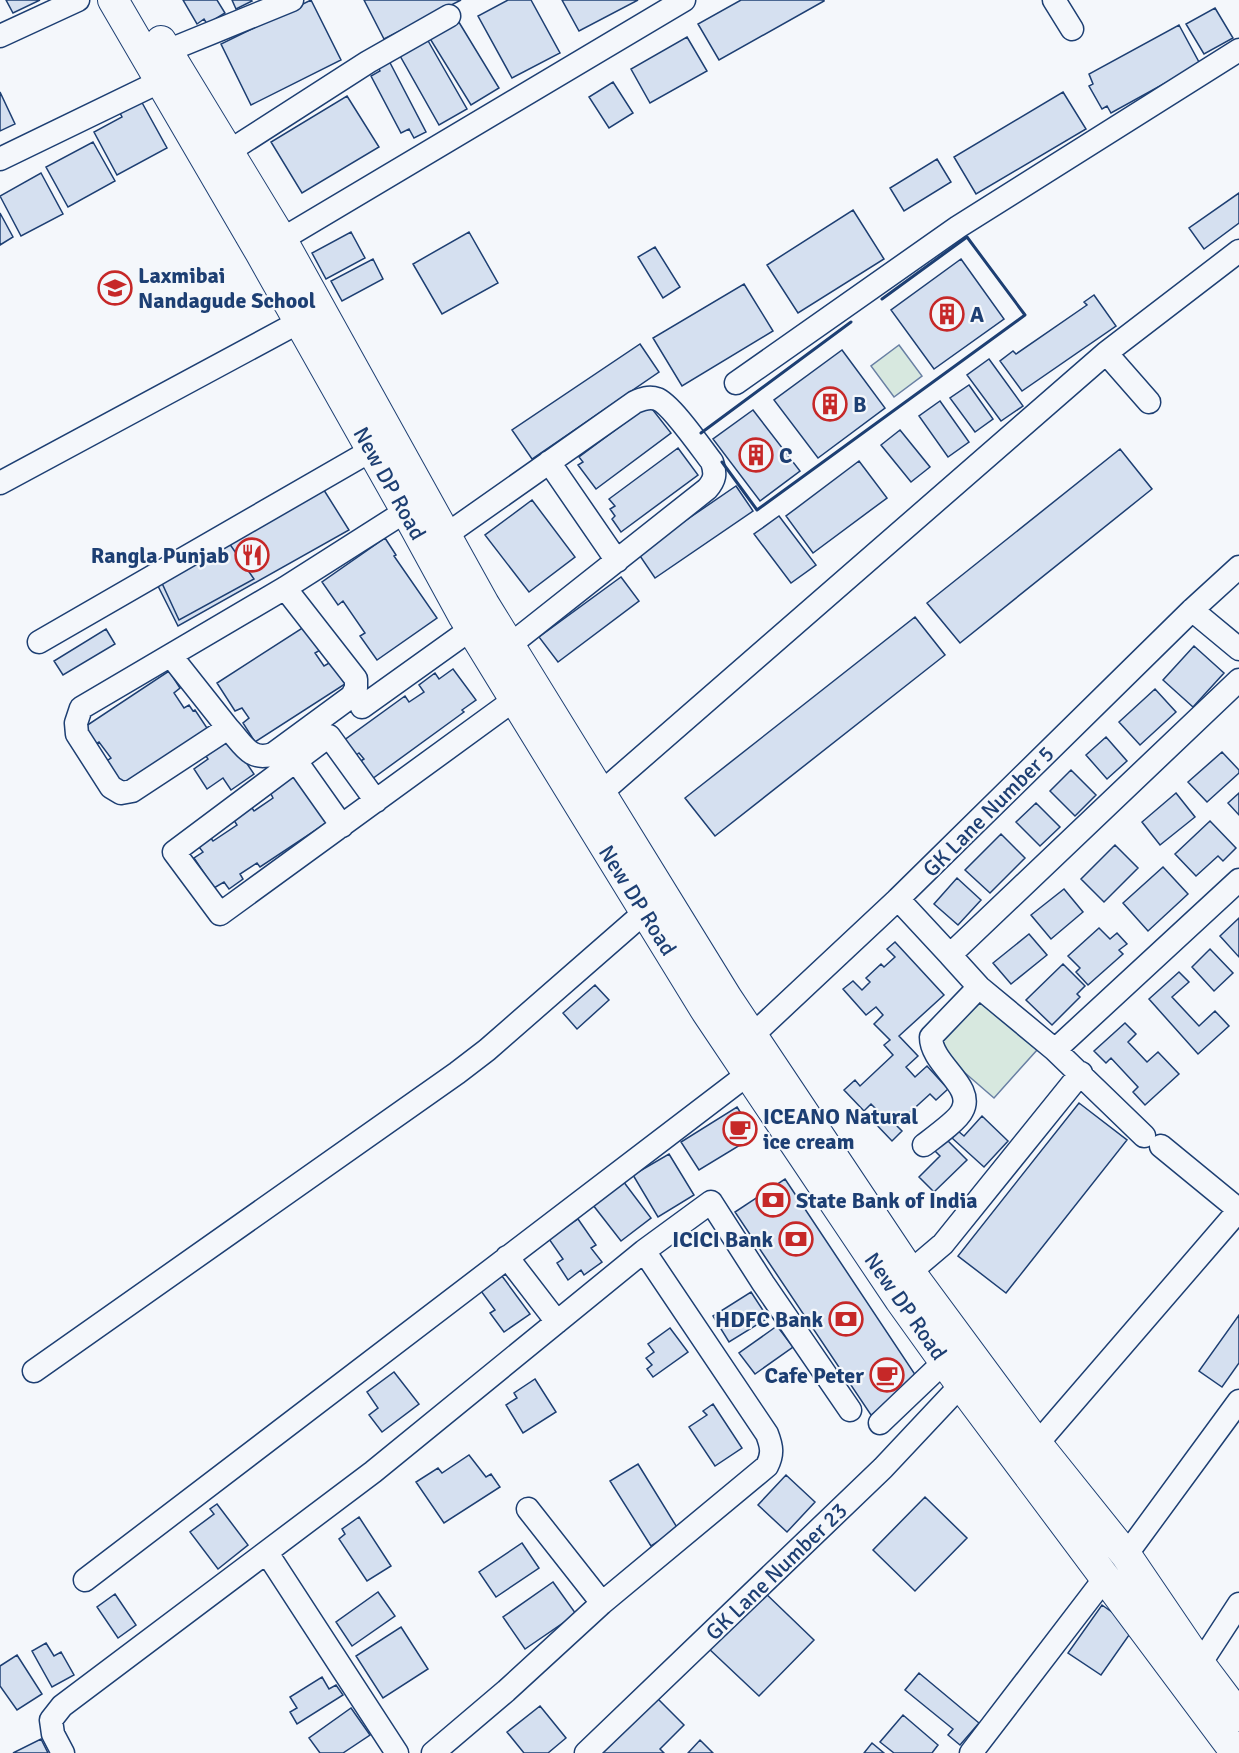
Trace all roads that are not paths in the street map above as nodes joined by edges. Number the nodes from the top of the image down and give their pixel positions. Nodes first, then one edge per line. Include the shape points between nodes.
1 (78, 0) edge
2 (113, 0) edge
3 (136, 0) edge
4 (292, 0) edge
5 (684, 0) edge
6 (1054, 0) edge
7 (449, 16) dead end
8 (1072, 29) dead end
9 (0, 36) edge
10 (1239, 50) edge
11 (167, 51) junction
12 (161, 81) junction
13 (228, 152) junction
14 (0, 159) edge
15 (271, 246) junction
16 (1239, 251) edge
17 (299, 322) junction
18 (1106, 353) junction
19 (736, 383) dead end
20 (1149, 402) dead end
21 (372, 450) junction
22 (549, 462) junction
23 (0, 483) edge
24 (406, 511) junction
25 (446, 535) junction
26 (617, 561) junction
27 (1239, 567) edge
28 (285, 588) junction
29 (1192, 610) junction
30 (471, 629) junction
31 (39, 642) dead end
32 (510, 645) junction
33 (1239, 650) edge
34 (171, 656) junction
35 (1239, 680) edge
36 (514, 700) junction
37 (362, 707) dead end
38 (228, 728) junction
39 (296, 761) junction
40 (602, 792) junction
41 (376, 801) junction
42 (342, 825) junction
43 (1239, 880) edge
44 (898, 900) junction
45 (645, 912) junction
46 (950, 955) junction
47 (979, 987) junction
48 (1055, 1050) junction
49 (745, 1054) junction
50 (1081, 1073) junction
51 (924, 1145) dead end
52 (1239, 1210) edge
53 (644, 1251) junction
54 (507, 1257) junction
55 (910, 1272) junction
56 (557, 1322) junction
57 (34, 1371) dead end
58 (953, 1373) junction
59 (1239, 1401) edge
60 (850, 1410) dead end
61 (880, 1422) dead end
62 (1037, 1444) junction
63 (528, 1509) dead end
64 (267, 1553) junction
65 (1126, 1555) junction
66 (1105, 1578) junction
67 (85, 1580) dead end
68 (602, 1603) junction
69 (1239, 1604) edge
70 (1200, 1664) junction
71 (1231, 1741) edge
72 (63, 1753) edge
73 (397, 1753) edge
74 (433, 1753) edge
75 (586, 1753) edge
76 (971, 1753) edge

1 - 9 street
2 - 12 main road, New DP Road
3 - 11 main road, New DP Road
4 - 11 street
5 - 15 street
6 - 8 street
7 - 13 street via 368,62
10 - 19 street via 958,227
11 - 13 main road, New DP Road
12 - 14 street
12 - 15 main road, New DP Road
13 - 15 main road, New DP Road
15 - 17 main road, New DP Road
15 - 25 main road, New DP Road
16 - 18 street
17 - 21 main road, New DP Road
17 - 23 street
18 - 20 street
18 - 40 street
21 - 24 main road, New DP Road
21 - 31 street
22 - 25 street
22 - 26 street
22 - 26 street via 647,397 659,399 669,407 712,462 714,482 708,489
24 - 28 street
24 - 30 main road, New DP Road
25 - 32 main road, New DP Road
26 - 32 street
27 - 29 street, GK Lane Number 5
28 - 34 street
28 - 38 street via 352,673 356,688 352,696 263,758 254,755
29 - 33 street
29 - 44 street, GK Lane Number 5
30 - 36 main road, New DP Road
30 - 37 street
32 - 40 main road, New DP Road
34 - 38 street
34 - 38 street via 81,708 77,734 111,787 121,794 132,791
35 - 46 street
36 - 41 street
36 - 45 main road, New DP Road
39 - 41 street via 329,736
39 - 42 street
39 - 42 street via 174,852 220,914
40 - 49 main road, New DP Road via 721,988
41 - 42 street
43 - 48 street
44 - 46 street
44 - 49 street, GK Lane Number 5
45 - 49 main road, New DP Road via 706,1011
45 - 57 street via 458,1073
46 - 47 street
47 - 48 street
47 - 51 street via 931,1037 934,1054 964,1091 965,1102 962,1112
48 - 50 street
49 - 54 street, GK Lane Number 5
49 - 55 main road, New DP Road
49 - 58 main road, New DP Road via 889,1284
50 - 52 street via 1153,1141
50 - 55 street via 943,1244
52 - 62 street
53 - 56 street
53 - 60 street via 711,1202
53 - 68 street via 767,1434 772,1457 767,1467
54 - 56 street
54 - 67 street, GK Lane Number 5
55 - 62 main road, New DP Road
56 - 64 street
58 - 61 street
58 - 66 main road, New DP Road
58 - 75 street, GK Lane Number 23 via 883,1468
59 - 65 street
62 - 65 main road, New DP Road
63 - 68 street
64 - 72 street via 62,1706 51,1720
64 - 73 street
65 - 70 main road, New DP Road
66 - 71 main road, New DP Road
66 - 76 street
68 - 74 street
69 - 70 street
70 - 71 main road, New DP Road

